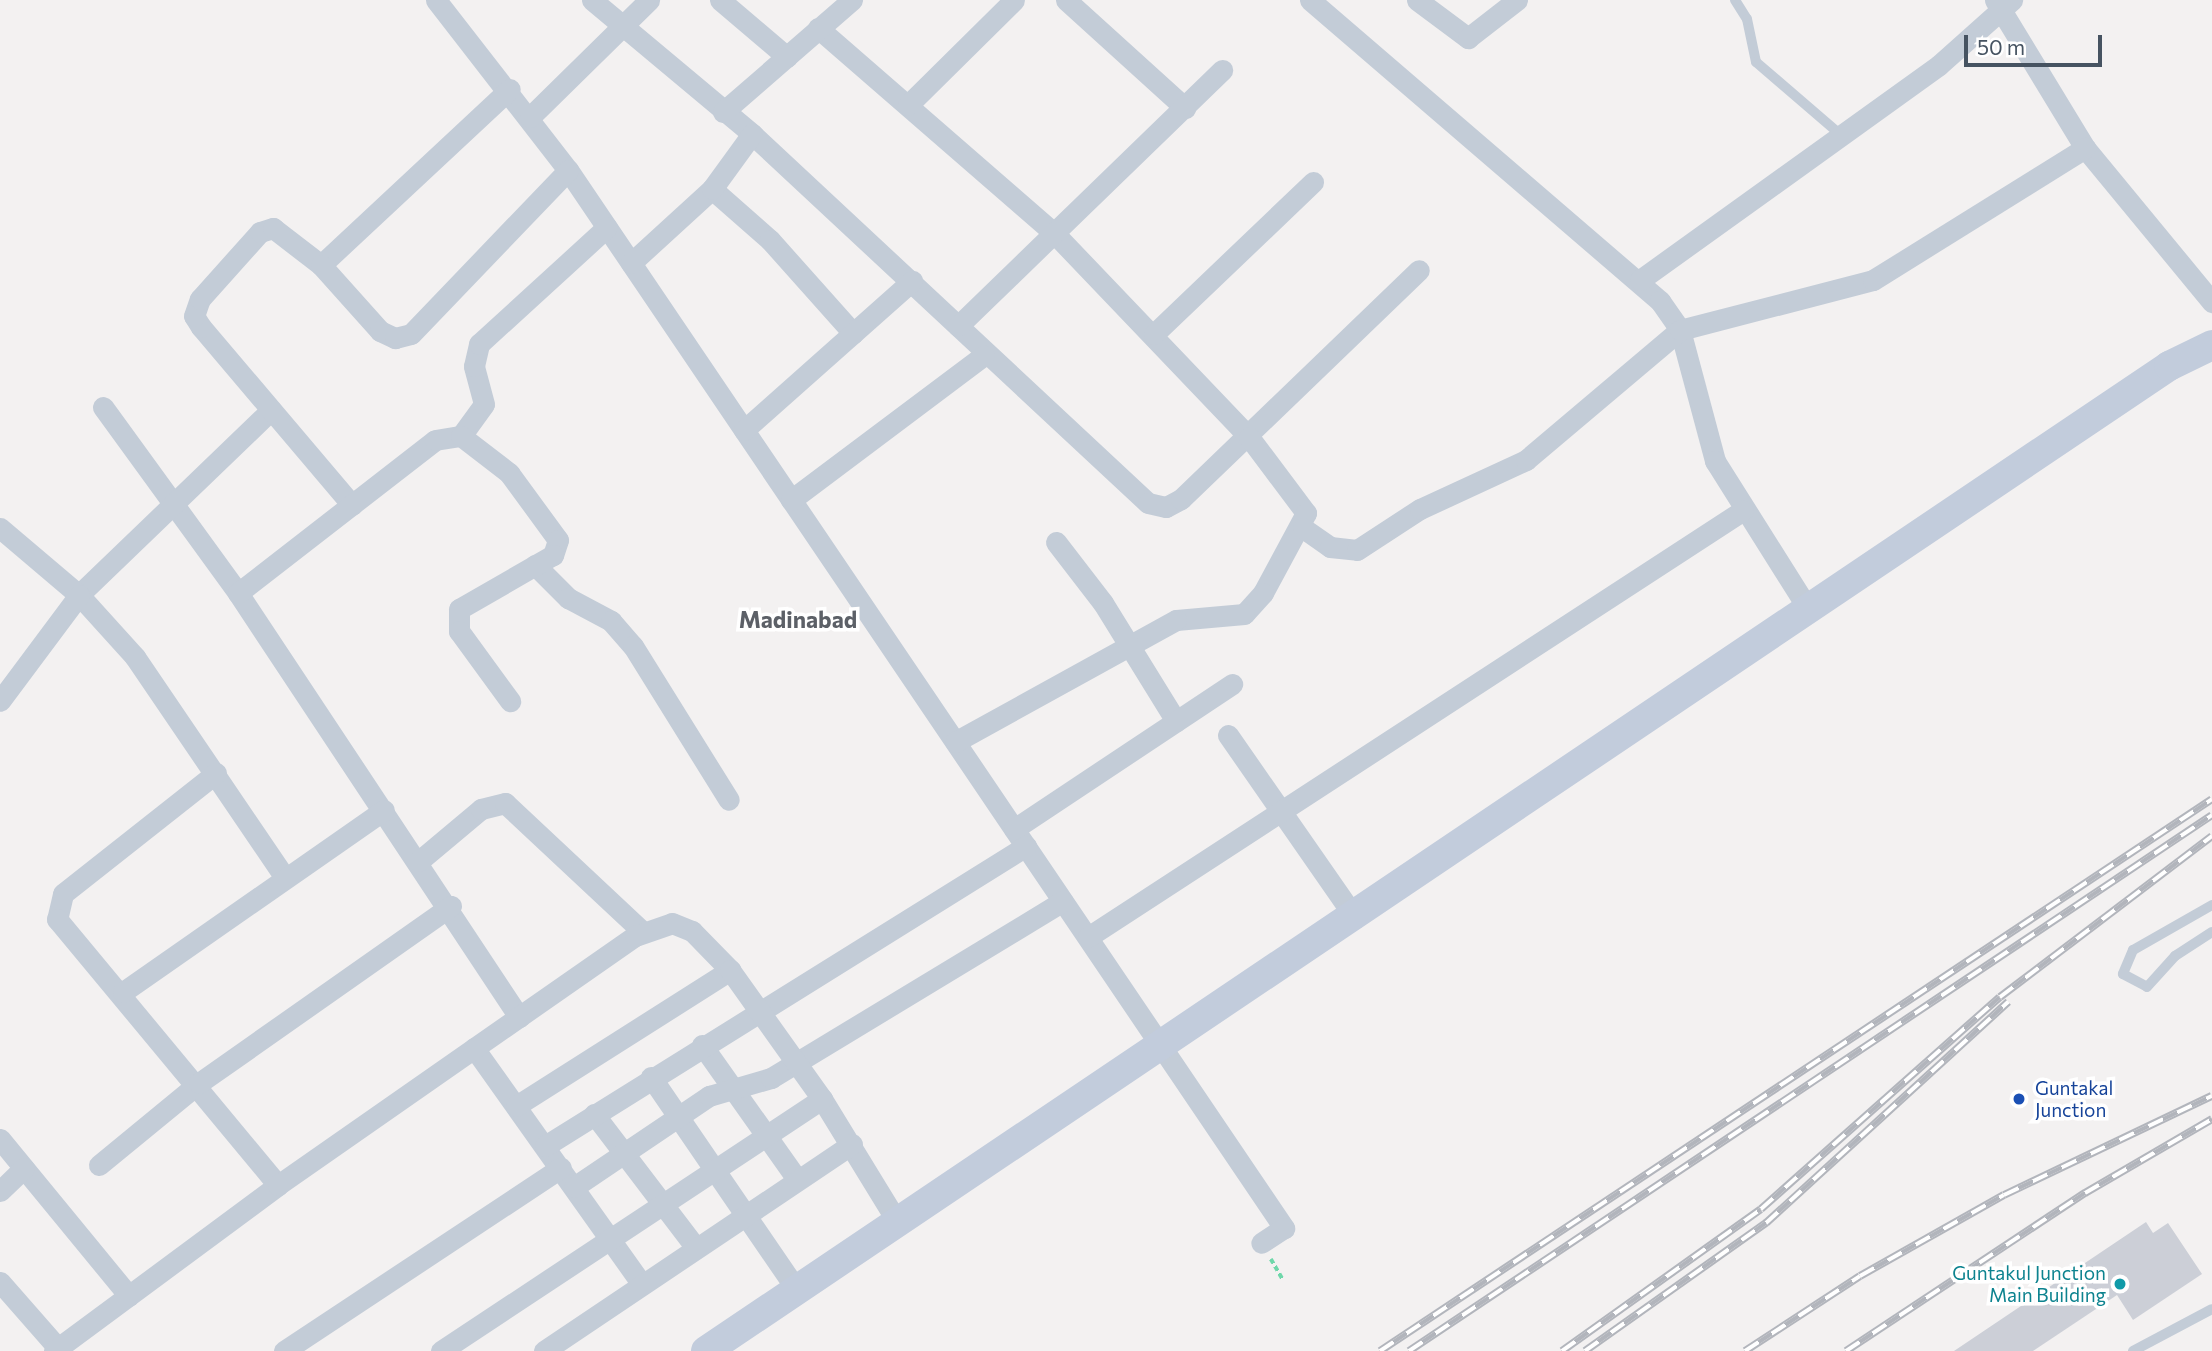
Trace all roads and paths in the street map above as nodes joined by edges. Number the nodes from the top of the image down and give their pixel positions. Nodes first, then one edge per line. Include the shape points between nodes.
1 (436, 0) edge
2 (592, 0) edge
3 (649, 0) edge
4 (720, 0) edge
5 (852, 0) edge
6 (1014, 0) edge
7 (1066, 0) edge
8 (1310, 0) edge
9 (1417, 0) edge
10 (1517, 0) edge
11 (1735, 0) edge
12 (2003, 4) edge
13 (818, 28) junction
14 (623, 29) junction
15 (787, 57) junction
16 (1222, 70) dead end
17 (510, 89) junction
18 (908, 105) junction
19 (1185, 108) junction
20 (723, 112) junction
21 (530, 117) junction
22 (752, 134) junction
23 (1840, 135) junction
24 (2085, 148) junction
25 (568, 170) junction
26 (1313, 182) dead end
27 (712, 189) junction
28 (607, 227) junction
29 (1056, 235) junction
30 (631, 263) junction
31 (321, 265) junction
32 (1419, 270) dead end
33 (1640, 280) junction
34 (912, 281) junction
35 (2212, 302) edge
36 (958, 326) junction
37 (1680, 330) junction
38 (853, 333) junction
39 (1154, 334) junction
40 (2212, 345) edge
41 (985, 355) junction
42 (103, 407) dead end
43 (271, 410) junction
44 (744, 430) junction
45 (461, 436) junction
46 (1249, 437) junction
47 (791, 500) junction
48 (175, 504) junction
49 (352, 505) junction
50 (1742, 511) junction
51 (0, 528) edge
52 (1303, 528) junction
53 (1056, 542) dead end
54 (535, 565) junction
55 (238, 593) junction
56 (79, 595) junction
57 (1809, 610) junction
58 (1131, 645) junction
59 (1232, 684) dead end
60 (0, 701) edge
61 (510, 701) dead end
62 (1176, 721) junction
63 (1228, 735) dead end
64 (955, 742) junction
65 (216, 773) junction
66 (729, 800) dead end
67 (384, 810) junction
68 (1280, 813) junction
69 (1020, 838) junction
70 (419, 861) junction
71 (285, 878) junction
72 (1063, 901) junction
73 (2212, 905) edge
74 (450, 906) junction
75 (1355, 918) junction
76 (643, 932) junction
77 (2212, 932) edge
78 (1088, 937) junction
79 (730, 970) junction
80 (123, 992) junction
81 (759, 1012) junction
82 (519, 1017) junction
83 (702, 1045) junction
84 (474, 1048) junction
85 (1163, 1049) junction
86 (797, 1063) junction
87 (651, 1077) junction
88 (199, 1083) junction
89 (732, 1088) junction
90 (822, 1099) junction
91 (516, 1106) junction
92 (594, 1114) junction
93 (678, 1115) junction
94 (766, 1134) junction
95 (0, 1139) edge
96 (852, 1144) junction
97 (545, 1146) junction
98 (622, 1152) junction
99 (99, 1165) dead end
100 (24, 1168) junction
101 (561, 1168) junction
102 (714, 1169) junction
103 (797, 1179) junction
104 (278, 1185) junction
105 (574, 1187) junction
106 (0, 1191) edge
107 (662, 1204) junction
108 (745, 1215) junction
109 (898, 1223) junction
110 (611, 1237) junction
111 (1261, 1243) dead end
112 (696, 1248) junction
113 (0, 1282) edge
114 (642, 1284) junction
115 (797, 1290) junction
116 (129, 1296) junction
117 (2212, 1309) edge
118 (56, 1350) edge
119 (284, 1351) edge
120 (441, 1351) edge
121 (544, 1351) edge
122 (706, 1351) edge
123 (2133, 1351) edge

1 - 17 street
2 - 14 street
3 - 14 street
4 - 15 street
5 - 13 street
6 - 18 street
7 - 19 street
8 - 33 street
9 - 10 street via 1468,38
11 - 23 lane via 1747,19 1756,62
12 - 23 street
12 - 24 street
13 - 15 street
13 - 18 street
14 - 20 street
14 - 21 street
15 - 20 street
16 - 19 street
17 - 21 street
17 - 31 street
18 - 29 street
19 - 29 street
20 - 22 street
21 - 25 street
22 - 27 street
22 - 34 street
23 - 33 street
24 - 35 street
24 - 37 street via 1873,280
25 - 28 street
25 - 31 street via 411,334 396,338 380,331
26 - 39 street
27 - 30 street
27 - 38 street via 770,240
28 - 30 street
28 - 45 street via 479,344 474,366 484,404
29 - 36 street
29 - 39 street
30 - 44 street
31 - 43 street via 273,228 260,232 200,299 194,316
32 - 46 street
33 - 37 street
34 - 36 street
34 - 38 street
36 - 41 street
37 - 50 street via 1698,411
37 - 52 street via 1557,438 1497,477 1420,509 1345,553
38 - 44 street
39 - 46 street
40 - 57 street via 2169,366
41 - 46 street via 1148,503 1167,507 1181,499
41 - 47 street
42 - 48 street
43 - 48 street
43 - 49 street
44 - 47 street
45 - 49 street via 435,440
45 - 54 street via 509,472 558,540 553,555
46 - 52 street via 1301,501
47 - 64 street
48 - 55 street
48 - 56 street
49 - 55 street
50 - 57 street
50 - 68 street
51 - 56 street
52 - 58 street via 1244,614 1176,620
53 - 58 street
54 - 61 street via 467,600 456,618
54 - 66 street via 568,598 611,621 633,646
55 - 67 street
56 - 60 street
56 - 65 street via 135,657
57 - 75 street
58 - 62 street
58 - 64 street
59 - 62 street
62 - 69 street
63 - 68 street
64 - 69 street
65 - 71 street
65 - 80 street via 55,906 57,919
67 - 70 street
67 - 71 street
68 - 75 street
68 - 78 street
69 - 72 street
69 - 81 street
70 - 74 street
70 - 76 street via 481,809 505,803
71 - 80 street
72 - 78 street
72 - 86 street
73 - 77 lane via 2133,950 2123,974 2147,987 2175,956
74 - 82 street
74 - 88 street
75 - 85 street
76 - 79 street via 672,923 692,931
76 - 82 street
78 - 85 street
79 - 81 street
79 - 91 street
80 - 88 street
81 - 83 street
81 - 86 street
82 - 84 street
83 - 87 street
83 - 89 street
84 - 91 street
84 - 104 street
85 - 109 street
85 - 111 street via 1284,1228
86 - 89 street
86 - 90 street
87 - 92 street
87 - 93 street
88 - 99 street
88 - 104 street
89 - 93 street
89 - 94 street
90 - 94 street
90 - 96 street
91 - 97 street
92 - 97 street
92 - 98 street
93 - 98 street
93 - 102 street
94 - 102 street
94 - 103 street
95 - 100 street
96 - 103 street
96 - 109 street
97 - 101 street
98 - 105 street
98 - 107 street
100 - 106 street
100 - 116 street
101 - 105 street
101 - 119 street
102 - 107 street
102 - 108 street
103 - 108 street
104 - 116 street
105 - 110 street
107 - 110 street
107 - 112 street
108 - 112 street
108 - 115 street
109 - 115 street
110 - 114 street
110 - 120 street
112 - 114 street
113 - 118 street
114 - 121 street
115 - 122 street
116 - 118 street
117 - 123 lane

